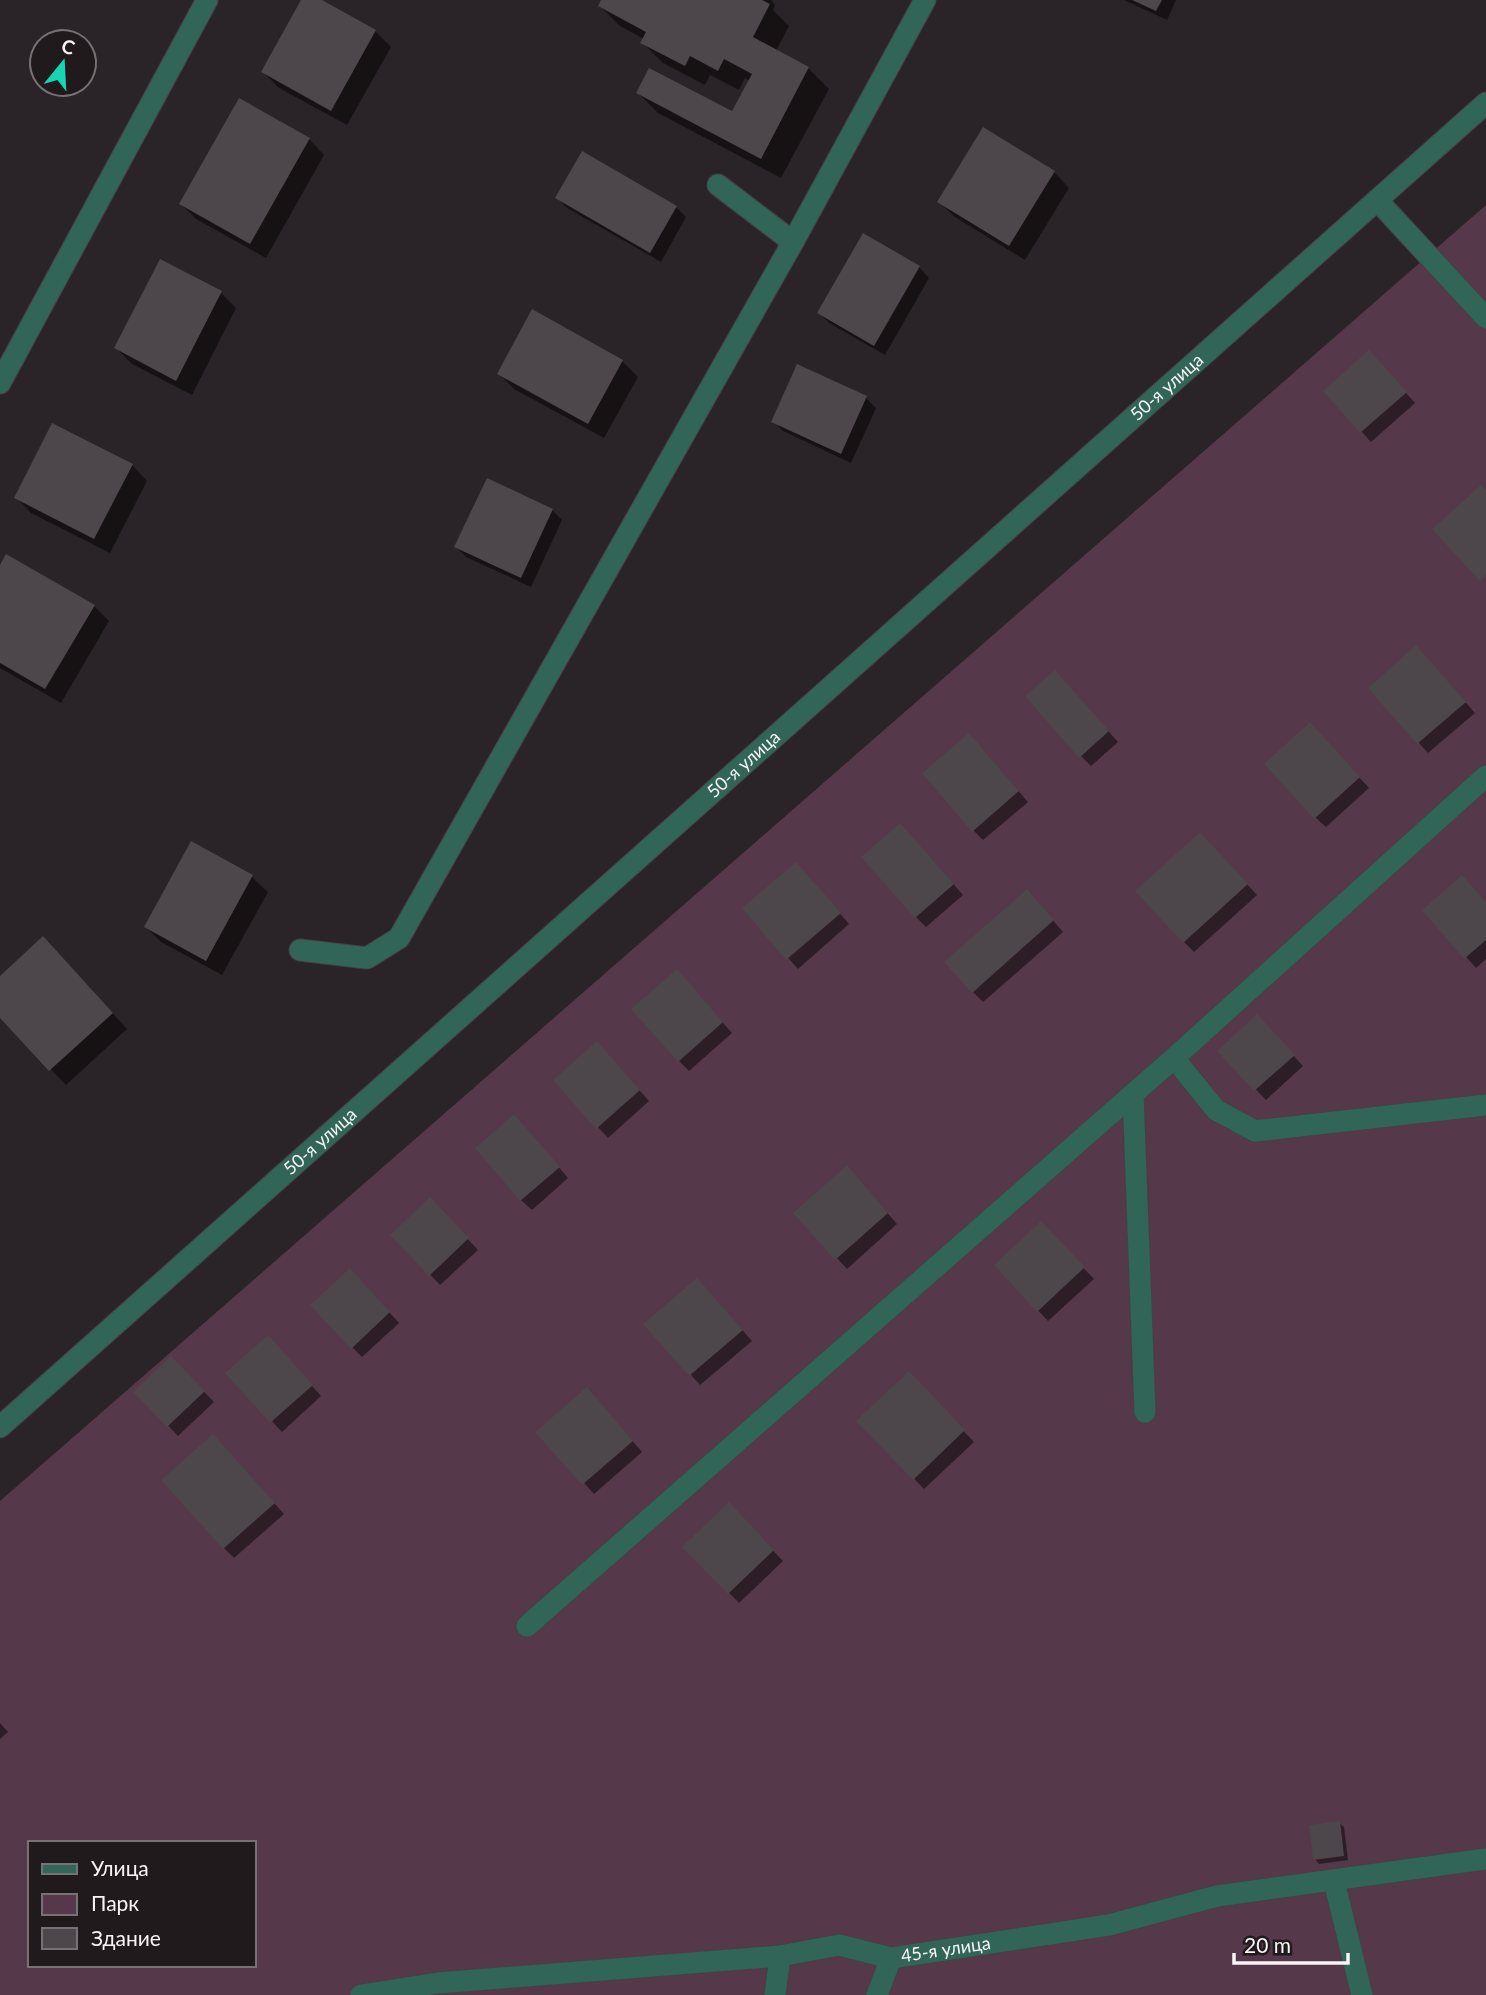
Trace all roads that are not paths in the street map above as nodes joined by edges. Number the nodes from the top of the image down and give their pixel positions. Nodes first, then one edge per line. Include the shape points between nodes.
1 (206, 0) edge
2 (925, 0) edge
3 (1486, 103) edge
4 (718, 186) dead end
5 (1377, 200) junction
6 (793, 243) junction
7 (1486, 318) edge
8 (0, 383) edge
9 (1486, 776) edge
10 (300, 950) dead end
11 (1174, 1058) junction
12 (1133, 1094) junction
13 (1486, 1105) edge
14 (1146, 1412) dead end
15 (0, 1427) edge
16 (527, 1626) dead end
17 (1486, 1859) edge
18 (1334, 1881) junction
19 (780, 1956) junction
20 (891, 1958) junction
21 (361, 1995) edge
22 (775, 1995) edge
23 (877, 1995) edge
24 (1362, 1995) edge

1 - 8 street
2 - 6 street
3 - 5 street, 50-я улица
4 - 6 street
5 - 7 street
5 - 15 street, 50-я улица
6 - 10 street via 399,938 367,958
9 - 11 street
11 - 12 street
11 - 13 street via 1216,1110 1255,1130
12 - 14 street
12 - 16 street
17 - 18 street, 45-я улица
18 - 20 street, 45-я улица via 1217,1896 1109,1925
18 - 24 street
19 - 20 street, 45-я улица via 839,1945
19 - 21 street, 45-я улица via 438,1983
19 - 22 street
20 - 23 street

